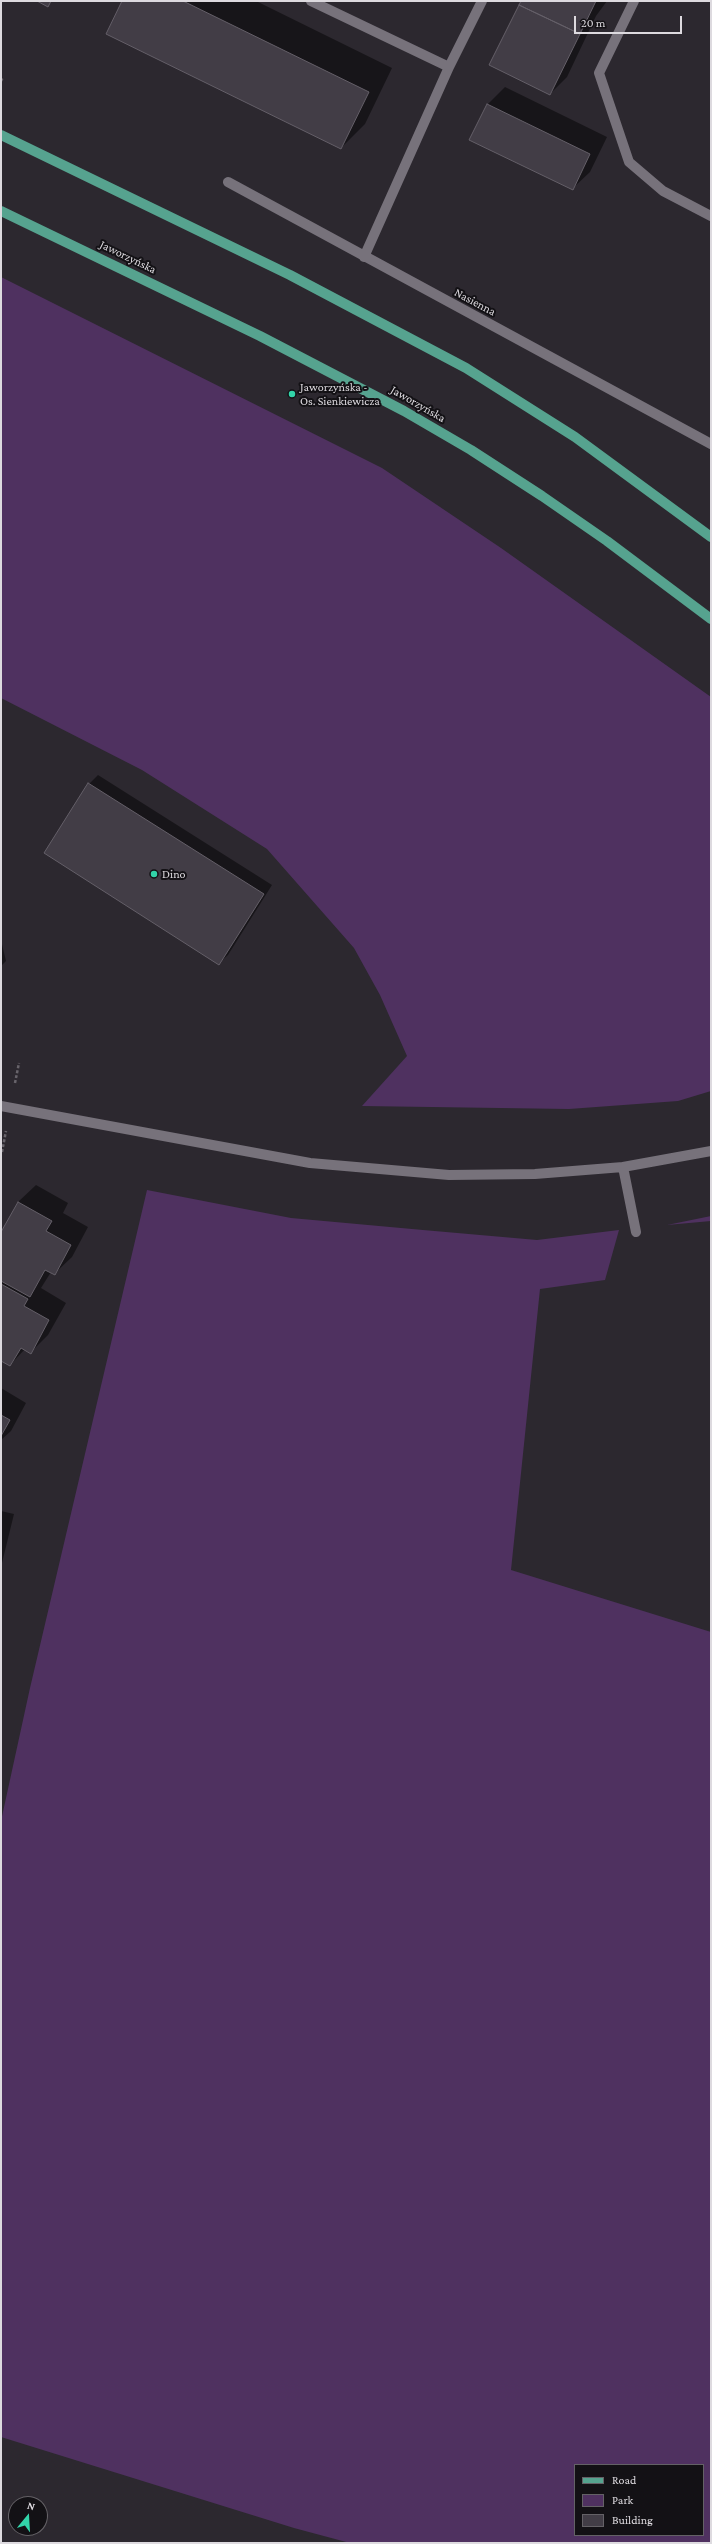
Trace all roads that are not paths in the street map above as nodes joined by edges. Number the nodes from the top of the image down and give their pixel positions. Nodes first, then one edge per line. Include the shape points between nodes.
1 (311, 1) edge
2 (482, 1) edge
3 (634, 1) edge
4 (449, 67) junction
5 (1, 135) edge
6 (228, 182) dead end
7 (1, 211) edge
8 (711, 216) edge
9 (364, 257) junction
10 (711, 444) edge
11 (711, 537) edge
12 (711, 619) edge
13 (1, 1106) edge
14 (711, 1151) edge
15 (623, 1167) junction
16 (636, 1232) dead end

1 - 4 street
2 - 4 street
3 - 8 street via 599,74 628,162 663,191
4 - 9 street
5 - 11 main road via 290,274 466,368 575,437
6 - 9 street, Nasienna
7 - 12 main road, Jaworzyńska via 260,336 404,410 542,496
9 - 10 street, Nasienna
13 - 15 street via 310,1162 449,1175 535,1174
14 - 15 street
15 - 16 street

